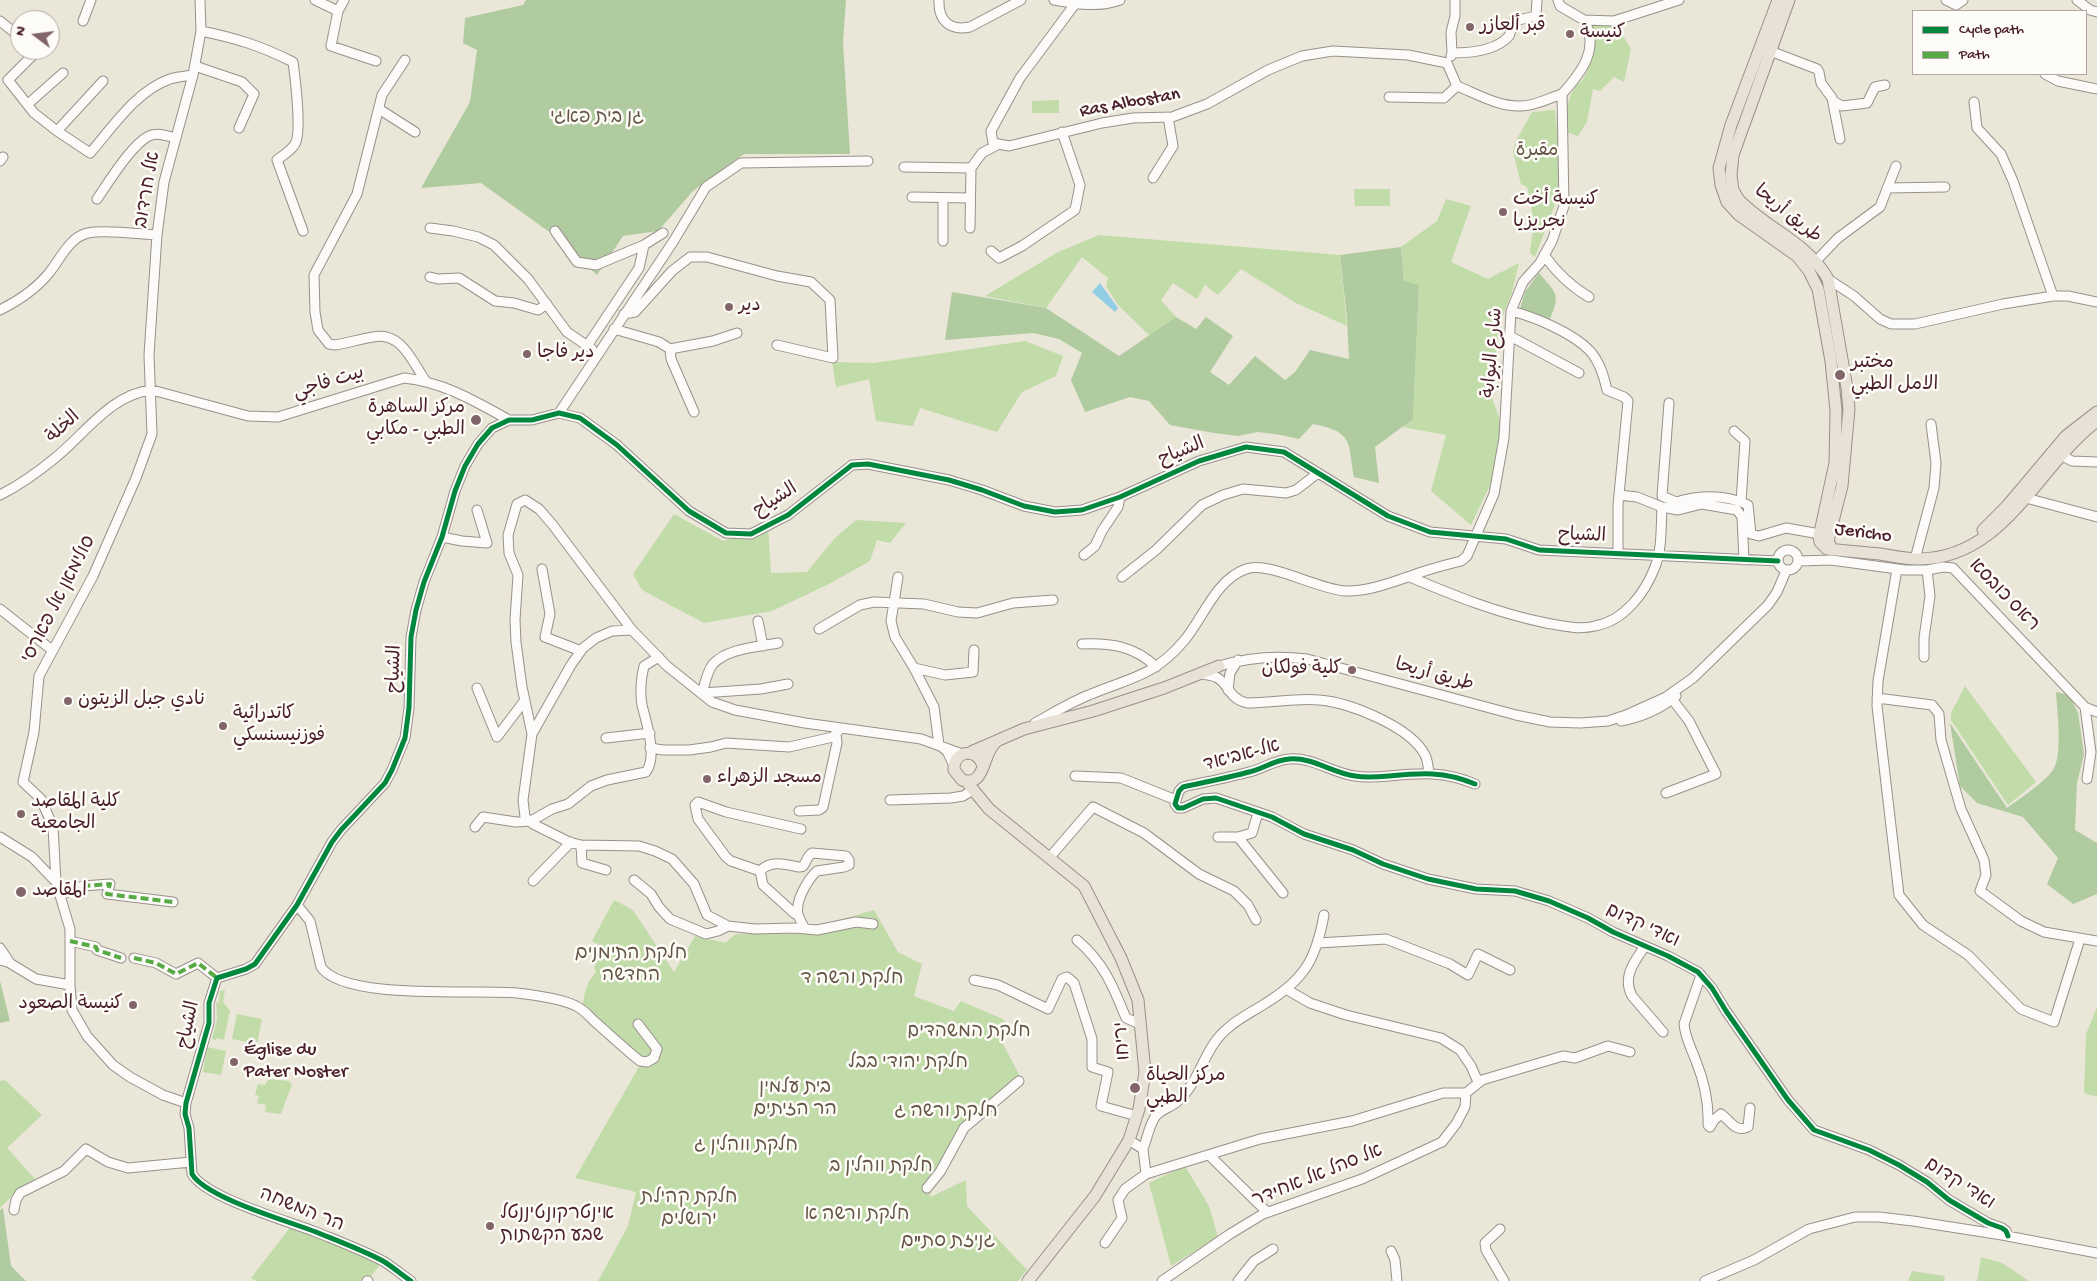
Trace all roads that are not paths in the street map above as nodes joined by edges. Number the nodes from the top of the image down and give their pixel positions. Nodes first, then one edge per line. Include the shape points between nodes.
1 (91, 0) edge
2 (200, 0) edge
3 (315, 0) edge
4 (344, 0) edge
5 (939, 0) edge
6 (1021, 0) edge
7 (1054, 0) edge
8 (1120, 0) edge
9 (1455, 0) edge
10 (1536, 0) edge
11 (1558, 0) edge
12 (1680, 0) edge
13 (1778, 0) edge
14 (1789, 0) edge
15 (1946, 0) edge
16 (1963, 0) edge
17 (2077, 0) edge
18 (1075, 2) edge
19 (338, 11) junction
20 (2097, 12) edge
21 (1584, 20) junction
22 (0, 21) edge
23 (83, 21) dead end
24 (10, 29) edge
25 (201, 31) junction
26 (1770, 51) junction
27 (1452, 52) junction
28 (28, 60) edge
29 (405, 60) dead end
30 (376, 61) dead end
31 (1447, 63) junction
32 (194, 71) junction
33 (63, 74) dead end
34 (2047, 75) edge
35 (103, 81) dead end
36 (1884, 85) dead end
37 (1458, 86) junction
38 (2097, 89) edge
39 (1562, 94) junction
40 (1389, 97) dead end
41 (1833, 101) junction
42 (1974, 102) dead end
43 (28, 104) junction
44 (378, 109) junction
45 (1168, 117) junction
46 (240, 128) dead end
47 (57, 131) junction
48 (415, 132) dead end
49 (1062, 132) junction
50 (176, 138) junction
51 (1840, 139) dead end
52 (996, 145) junction
53 (868, 161) dead end
54 (1896, 166) dead end
55 (904, 167) dead end
56 (971, 168) junction
57 (1153, 178) dead end
58 (1945, 187) dead end
59 (1887, 188) junction
60 (912, 197) dead end
61 (943, 198) junction
62 (970, 198) junction
63 (97, 199) dead end
64 (430, 228) dead end
65 (970, 228) dead end
66 (303, 231) dead end
67 (555, 231) dead end
68 (663, 233) dead end
69 (157, 235) junction
70 (943, 241) dead end
71 (644, 245) junction
72 (991, 251) dead end
73 (1544, 255) junction
74 (1816, 262) junction
75 (430, 277) dead end
76 (1828, 278) junction
77 (2053, 296) junction
78 (1589, 297) dead end
79 (1826, 300) junction
80 (2097, 302) edge
81 (547, 304) junction
82 (0, 310) edge
83 (1511, 311) junction
84 (624, 314) junction
85 (614, 329) junction
86 (737, 333) dead end
87 (1510, 336) junction
88 (777, 345) dead end
89 (588, 346) junction
90 (670, 349) junction
91 (598, 353) junction
92 (1579, 374) dead end
93 (426, 380) junction
94 (152, 390) junction
95 (1669, 403) dead end
96 (694, 412) dead end
97 (2097, 412) edge
98 (559, 413) junction
99 (509, 420) junction
100 (2097, 421) edge
101 (1930, 424) dead end
102 (1734, 431) dead end
103 (2057, 453) junction
104 (2097, 462) edge
105 (1318, 473) junction
106 (1837, 485) junction
107 (0, 495) edge
108 (1619, 495) junction
109 (1120, 497) junction
110 (2026, 498) junction
111 (1741, 502) junction
112 (1662, 507) junction
113 (477, 510) dead end
114 (2097, 517) edge
115 (1820, 534) junction
116 (442, 537) junction
117 (1475, 537) junction
118 (1832, 549) junction
119 (1961, 550) junction
120 (1618, 553) junction
121 (1084, 555) dead end
122 (1658, 555) junction
123 (1915, 559) junction
124 (1744, 560) junction
125 (1778, 561) junction
126 (1799, 561) junction
127 (542, 569) dead end
128 (1897, 569) junction
129 (1786, 570) junction
130 (1927, 570) junction
131 (898, 577) dead end
132 (1122, 577) dead end
133 (1410, 577) junction
134 (1053, 600) dead end
135 (893, 602) junction
136 (0, 609) edge
137 (758, 622) dead end
138 (819, 628) dead end
139 (632, 630) junction
140 (778, 643) dead end
141 (1082, 644) dead end
142 (763, 646) junction
143 (52, 650) junction
144 (974, 650) dead end
145 (581, 651) junction
146 (658, 657) junction
147 (1924, 657) dead end
148 (1238, 660) junction
149 (1219, 666) joint
150 (1156, 667) junction
151 (914, 668) junction
152 (1200, 673) junction
153 (1693, 678) junction
154 (788, 684) dead end
155 (477, 688) dead end
156 (1228, 690) junction
157 (702, 693) junction
158 (1877, 698) junction
159 (1672, 699) junction
160 (525, 700) junction
161 (2085, 707) junction
162 (2097, 712) edge
163 (1608, 721) junction
164 (1024, 729) junction
165 (838, 732) junction
166 (650, 733) junction
167 (532, 734) junction
168 (606, 738) dead end
169 (1000, 738) junction
170 (939, 745) junction
171 (650, 748) junction
172 (966, 753) junction
173 (954, 766) junction
174 (982, 770) junction
175 (1429, 773) junction
176 (1075, 776) dead end
177 (2087, 779) dead end
178 (1475, 784) dead end
179 (970, 785) junction
180 (1666, 793) dead end
181 (890, 800) dead end
182 (1175, 802) junction
183 (799, 811) dead end
184 (1258, 813) junction
185 (998, 816) junction
186 (530, 822) junction
187 (475, 826) dead end
188 (801, 829) dead end
189 (0, 837) edge
190 (1218, 837) dead end
191 (1238, 837) junction
192 (571, 842) junction
193 (581, 845) junction
194 (1050, 857) junction
195 (606, 870) dead end
196 (760, 870) junction
197 (533, 880) dead end
198 (634, 880) dead end
199 (56, 882) junction
200 (1283, 893) dead end
201 (60, 895) junction
202 (173, 902) dead end
203 (297, 905) junction
204 (798, 914) junction
205 (1324, 914) dead end
206 (1256, 920) dead end
207 (873, 924) dead end
208 (728, 926) junction
209 (805, 929) junction
210 (2080, 939) junction
211 (1078, 940) dead end
212 (70, 941) junction
213 (2097, 941) edge
214 (1318, 943) junction
215 (1644, 946) junction
216 (0, 948) edge
217 (120, 958) dead end
218 (134, 958) dead end
219 (0, 960) edge
220 (11, 963) junction
221 (1510, 970) dead end
222 (1701, 975) junction
223 (217, 978) junction
224 (974, 980) dead end
225 (70, 985) junction
226 (1286, 989) junction
227 (638, 1024) dead end
228 (1140, 1024) junction
229 (1663, 1032) dead end
230 (1630, 1052) dead end
231 (1019, 1081) dead end
232 (1478, 1082) junction
233 (1466, 1093) junction
234 (186, 1103) junction
235 (1750, 1108) dead end
236 (1137, 1116) junction
237 (1129, 1140) junction
238 (1143, 1149) junction
239 (1209, 1155) junction
240 (191, 1162) junction
241 (1146, 1174) junction
242 (927, 1188) dead end
243 (14, 1210) dead end
244 (1267, 1212) junction
245 (1500, 1229) dead end
246 (2008, 1236) junction
247 (1105, 1243) dead end
248 (1273, 1248) dead end
249 (1391, 1251) dead end
250 (2097, 1253) edge
251 (383, 1261) junction
252 (403, 1281) edge
253 (411, 1281) edge
254 (1028, 1281) edge
255 (1164, 1281) edge
256 (1238, 1281) edge
257 (1396, 1281) edge
258 (1504, 1281) edge
259 (1705, 1281) edge

1 - 23 street
2 - 25 street, אל חרדוב
3 - 19 street
4 - 19 street
5 - 6 street via 944,22 961,29
7 - 18 street
8 - 18 street via 1095,5
9 - 27 street
10 - 27 street via 1536,16 1514,20 1509,35 1494,46 1472,53
11 - 21 street via 1560,6
12 - 21 street via 1614,21
13 - 79 main road, طريق أريحا via 1722,152 1719,168 1721,185 1727,202 1739,215 1797,256
14 - 26 main road, طريق أريحا
15 - 16 street via 1956,4
17 - 20 street
18 - 52 street via 1020,78 991,132
19 - 30 street via 331,46
21 - 39 street via 1592,40 1590,51 1576,79
22 - 24 street
25 - 32 street, אל חרדוב
25 - 66 street via 237,38 293,62 298,138 290,151 277,160
26 - 41 street via 1817,69 1821,83
26 - 74 main road, طريق أريحا via 1733,155 1733,190 1745,207 1802,247
27 - 31 street
28 - 43 street via 8,80
29 - 44 street via 382,95
31 - 37 street
31 - 45 street, Ras Albostan via 1408,55 1341,51 1302,56 1268,70 1207,104
32 - 46 street via 242,82 254,94
32 - 47 street via 147,92 90,153
32 - 50 street, אל חרדוב
33 - 43 street
34 - 38 street
35 - 47 street
36 - 41 street via 1875,87 1867,103 1842,106
37 - 39 street via 1499,102 1521,106
37 - 40 street via 1444,98
39 - 73 street, شارع البوابة via 1564,206
41 - 51 street
42 - 77 street via 1977,128 2001,154
43 - 47 street
44 - 48 street
44 - 93 street via 357,194 314,275 316,323 325,340 335,345 375,336 397,340
45 - 49 street, Ras Albostan via 1133,118
45 - 57 street via 1173,146
49 - 52 street, Ras Albostan via 1009,146
49 - 72 street via 1080,185 1075,210 1022,246 998,258
50 - 63 street via 159,134 149,136 122,163
50 - 69 street, אל חרדוב via 164,182
52 - 56 street via 982,153
53 - 84 street via 741,163 706,187
54 - 59 street
55 - 56 street
56 - 62 street
58 - 59 street
59 - 74 street via 1880,207 1838,238
60 - 61 street
61 - 62 street
61 - 70 street
62 - 65 street
64 - 81 street via 478,237 494,245 528,279
67 - 71 street via 578,262 596,265
68 - 71 street
69 - 82 street via 99,232 80,236 35,287
69 - 94 street, אל חרדוב via 149,355
71 - 89 street via 639,268
73 - 78 street via 1573,288
73 - 83 street, شارع البوابة via 1523,282
74 - 76 main road, طريق أريحا
75 - 81 street via 459,278 499,303 514,303 538,310
76 - 77 street via 1880,319 1897,324 1939,320
76 - 79 main road, طريق أريحا
77 - 80 street
79 - 106 main road, طريق أريحا via 1849,409
81 - 89 street via 567,332
83 - 87 street, شارع البوابة
83 - 108 street via 1536,318 1591,351 1602,369 1607,390 1628,401
84 - 85 street
84 - 88 street via 635,312 672,271 690,257 708,257 811,282 830,300 833,358
85 - 90 street via 660,342
85 - 91 street
86 - 90 street
87 - 92 street
87 - 117 street, شارع البوابة via 1504,438 1497,482
89 - 91 street
90 - 96 street
91 - 98 street
93 - 94 street, بيت فاجي via 404,378 278,417 248,416
93 - 99 street, بيت فاجي
94 - 107 street, الخلة via 138,392 109,409 56,458
94 - 143 street, סולימאן אל פארסי via 152,434 136,478 93,576
95 - 111 street via 1662,496 1676,502 1698,496 1717,496
97 - 103 main road via 2073,429
98 - 99 street, الشياح via 532,420
98 - 109 street, الشياح via 580,418 597,429 689,511 726,533 751,534 788,515 852,466 868,464 949,480 1024,506 1055,512 1082,510
99 - 116 street, الشياح via 492,428 465,466
100 - 103 main road
101 - 123 street via 1936,463 1934,488
102 - 111 street via 1745,441
103 - 104 street via 2072,461
103 - 110 main road
103 - 119 main road
105 - 109 street, الشياح via 1284,452 1246,447 1199,461
105 - 117 street, الشياح via 1388,516 1430,532
105 - 132 street via 1296,490 1286,493 1243,488 1202,505 1156,550
106 - 115 main road, Jericho
106 - 118 main road, طريق أريحا via 1828,541
108 - 112 street via 1637,497
108 - 120 street
109 - 121 street via 1118,507 1095,546
110 - 114 street
110 - 119 main road via 1992,532
111 - 115 street via 1748,505 1751,534 1759,536 1786,528
112 - 122 street
112 - 124 street via 1678,510 1702,504 1737,510 1742,517
113 - 116 street via 487,543
115 - 118 main road, Jericho via 1823,547
116 - 203 street, الشياح via 416,610 411,637 410,708 405,738 384,783 341,830
117 - 120 street, الشياح via 1506,539 1539,550
117 - 133 street, شارع البوابة via 1462,561
118 - 123 main road, Jericho
119 - 123 main road, Jericho via 1939,557
120 - 122 street, الشياح
122 - 124 street, الشياح
122 - 133 street via 1649,581 1634,604 1614,619 1596,626 1572,628 1520,618 1471,603
124 - 125 street, الشياح
125 - 126 street via 1781,553 1787,550 1795,552
125 - 129 street
126 - 128 street, ראס כובסא via 1831,560
126 - 129 street via 1794,569
127 - 145 street via 550,614 545,637
128 - 130 street, ראס כובסא
128 - 158 street
129 - 153 street, طريق أريحا via 1768,605
130 - 147 street via 1930,596
130 - 161 street, ראס כובסא via 1943,567 1957,571
131 - 135 street
133 - 150 street, شارع البوابة via 1345,591 1258,566 1245,569 1221,587 1185,641
134 - 135 street via 1013,603 977,613
135 - 138 street via 860,605
135 - 151 street via 891,621 894,637
136 - 143 street
137 - 142 street
139 - 145 street via 596,638
139 - 146 street
139 - 160 street via 552,524 530,502 521,501 517,504 508,536 509,553 518,575 515,628
140 - 142 street
141 - 150 street via 1121,645
142 - 157 street via 728,655 714,663
143 - 199 street, סולימאן אל פארסי via 39,676 34,732 23,782 41,799 53,827
144 - 151 street via 973,672 945,675
145 - 167 street
146 - 157 street
146 - 166 street via 644,666 642,673 642,705
148 - 149 street, طريق أريحا
148 - 156 street via 1230,673
148 - 163 street, طريق أريحا via 1273,656 1307,659 1516,715 1550,722
149 - 152 main road, طريق أريحا
150 - 164 street, شارع البوابة via 1148,673 1087,695
151 - 170 street via 934,708
152 - 156 street via 1216,677
152 - 164 main road, طريق أريحا via 1093,711
153 - 159 street
153 - 163 street, طريق أريحا via 1666,697
154 - 157 street
155 - 160 street via 497,737
156 - 175 street via 1238,701 1247,703 1318,700 1358,708 1402,732 1419,746 1426,756
157 - 165 street via 712,702 735,710
158 - 210 street via 1932,705 1939,714 1941,740 1956,793 1984,860 1986,875 1980,891 2021,922 2044,932
158 - 210 street via 1899,895 1923,925 1968,955 2020,1009 2054,1022
159 - 163 street via 1639,718
159 - 180 street via 1689,721 1716,774
160 - 167 street
161 - 162 street, ראס כובסא
161 - 177 street via 2091,752
164 - 169 main road
165 - 170 street via 921,739
165 - 171 street via 789,747 726,743 689,750
165 - 183 street via 823,807
166 - 168 street
166 - 171 street
167 - 186 street via 523,800 525,817
169 - 172 main road
169 - 174 main road via 992,744
170 - 172 street
170 - 173 street via 947,751
171 - 186 street via 650,764 646,772 591,786 568,804
172 - 173 main road via 955,761
172 - 174 main road via 979,757
173 - 179 main road via 958,777
174 - 179 main road
174 - 185 main road, יריחו via 981,787
175 - 178 street, אל-אביאד via 1455,776
175 - 182 street, אל-אביאד via 1362,777 1310,762 1279,760 1251,772 1182,787
176 - 182 street via 1121,778
179 - 181 street via 963,796
179 - 185 main road, יריחו via 981,801
182 - 184 street, ואדי קדום via 1178,808 1183,808 1211,797
184 - 191 street via 1252,833
184 - 215 street, ואדי קדום via 1304,834 1428,879 1515,891 1549,901
185 - 194 main road, יריחו
186 - 187 street via 482,817
186 - 192 street
188 - 196 street via 726,812 698,802 695,806 698,819 726,857
189 - 199 street via 32,856
190 - 191 street
191 - 200 street
192 - 193 street
192 - 197 street
193 - 195 street via 582,863
193 - 208 street via 639,846 672,858 694,884 707,914
194 - 206 street via 1093,807 1144,832 1199,874 1234,891 1248,905
194 - 228 main road, יריחו via 1084,886 1121,958 1138,1000
196 - 204 street via 763,885
196 - 204 street via 766,865 779,863 800,868 812,853 846,856 849,865 817,871 813,875 802,893
198 - 208 street via 651,894 670,918 706,934
199 - 201 street
201 - 202 street via 83,886 112,884 107,894
201 - 212 street via 70,929
203 - 223 street, الشياح via 254,964
203 - 227 street via 310,921 321,967 333,977 397,991 518,993 577,1006 640,1061 648,1062 654,1058 657,1048
204 - 209 street
205 - 214 street
207 - 209 street via 856,922 817,930
208 - 209 street
210 - 213 street
211 - 228 street via 1093,954 1110,979 1126,1018
212 - 217 street via 96,947
212 - 225 street
214 - 221 street via 1386,939 1468,974 1478,954
214 - 226 street via 1302,974
215 - 222 street, ואדי קדום
215 - 229 street via 1629,972 1628,989
216 - 220 street
218 - 223 street via 156,963 176,974 198,963
219 - 220 street
220 - 225 street via 36,978
222 - 235 street via 1684,1031 1708,1104 1708,1126 1721,1114 1743,1129 1748,1126
222 - 246 street, ואדי קדום via 1788,1100 1814,1130 1899,1165 1949,1200 2002,1228
223 - 234 street, الشياح via 209,1003 209,1022
224 - 236 street via 998,985 1048,1009 1062,979 1067,977 1074,983 1092,1039 1092,1068 1108,1072 1101,1106
225 - 234 street via 72,1010 86,1036 113,1065 163,1095
226 - 232 street via 1310,1003 1346,1016 1441,1038 1460,1050
226 - 238 street via 1227,1029 1214,1042 1180,1100 1161,1110 1154,1118
228 - 236 main road, יריחו via 1144,1072
230 - 232 street via 1608,1046 1575,1058 1563,1056
231 - 242 street via 964,1128 940,1172
232 - 233 street
233 - 239 street via 1443,1092 1352,1121 1260,1139
233 - 244 street, אל סהל אל אח'דר via 1465,1107 1442,1142 1362,1179
234 - 240 street, הר המשחה
236 - 237 main road, יריחו
237 - 238 street
237 - 254 main road, יריחו via 1095,1196
238 - 241 street
239 - 241 street
239 - 244 street
240 - 243 street via 128,1168 108,1162 86,1149 64,1171 20,1193
240 - 251 street, הר המשחה via 196,1180 211,1190
241 - 247 street via 1125,1189 1118,1200 1122,1218
244 - 255 street, אל סהל אל אח'דר
245 - 258 street via 1485,1243
246 - 250 street
246 - 259 street via 1879,1217 1855,1217 1809,1229 1754,1260
248 - 256 street via 1254,1261
249 - 257 street
251 - 252 street
251 - 253 street, הר המשחה

